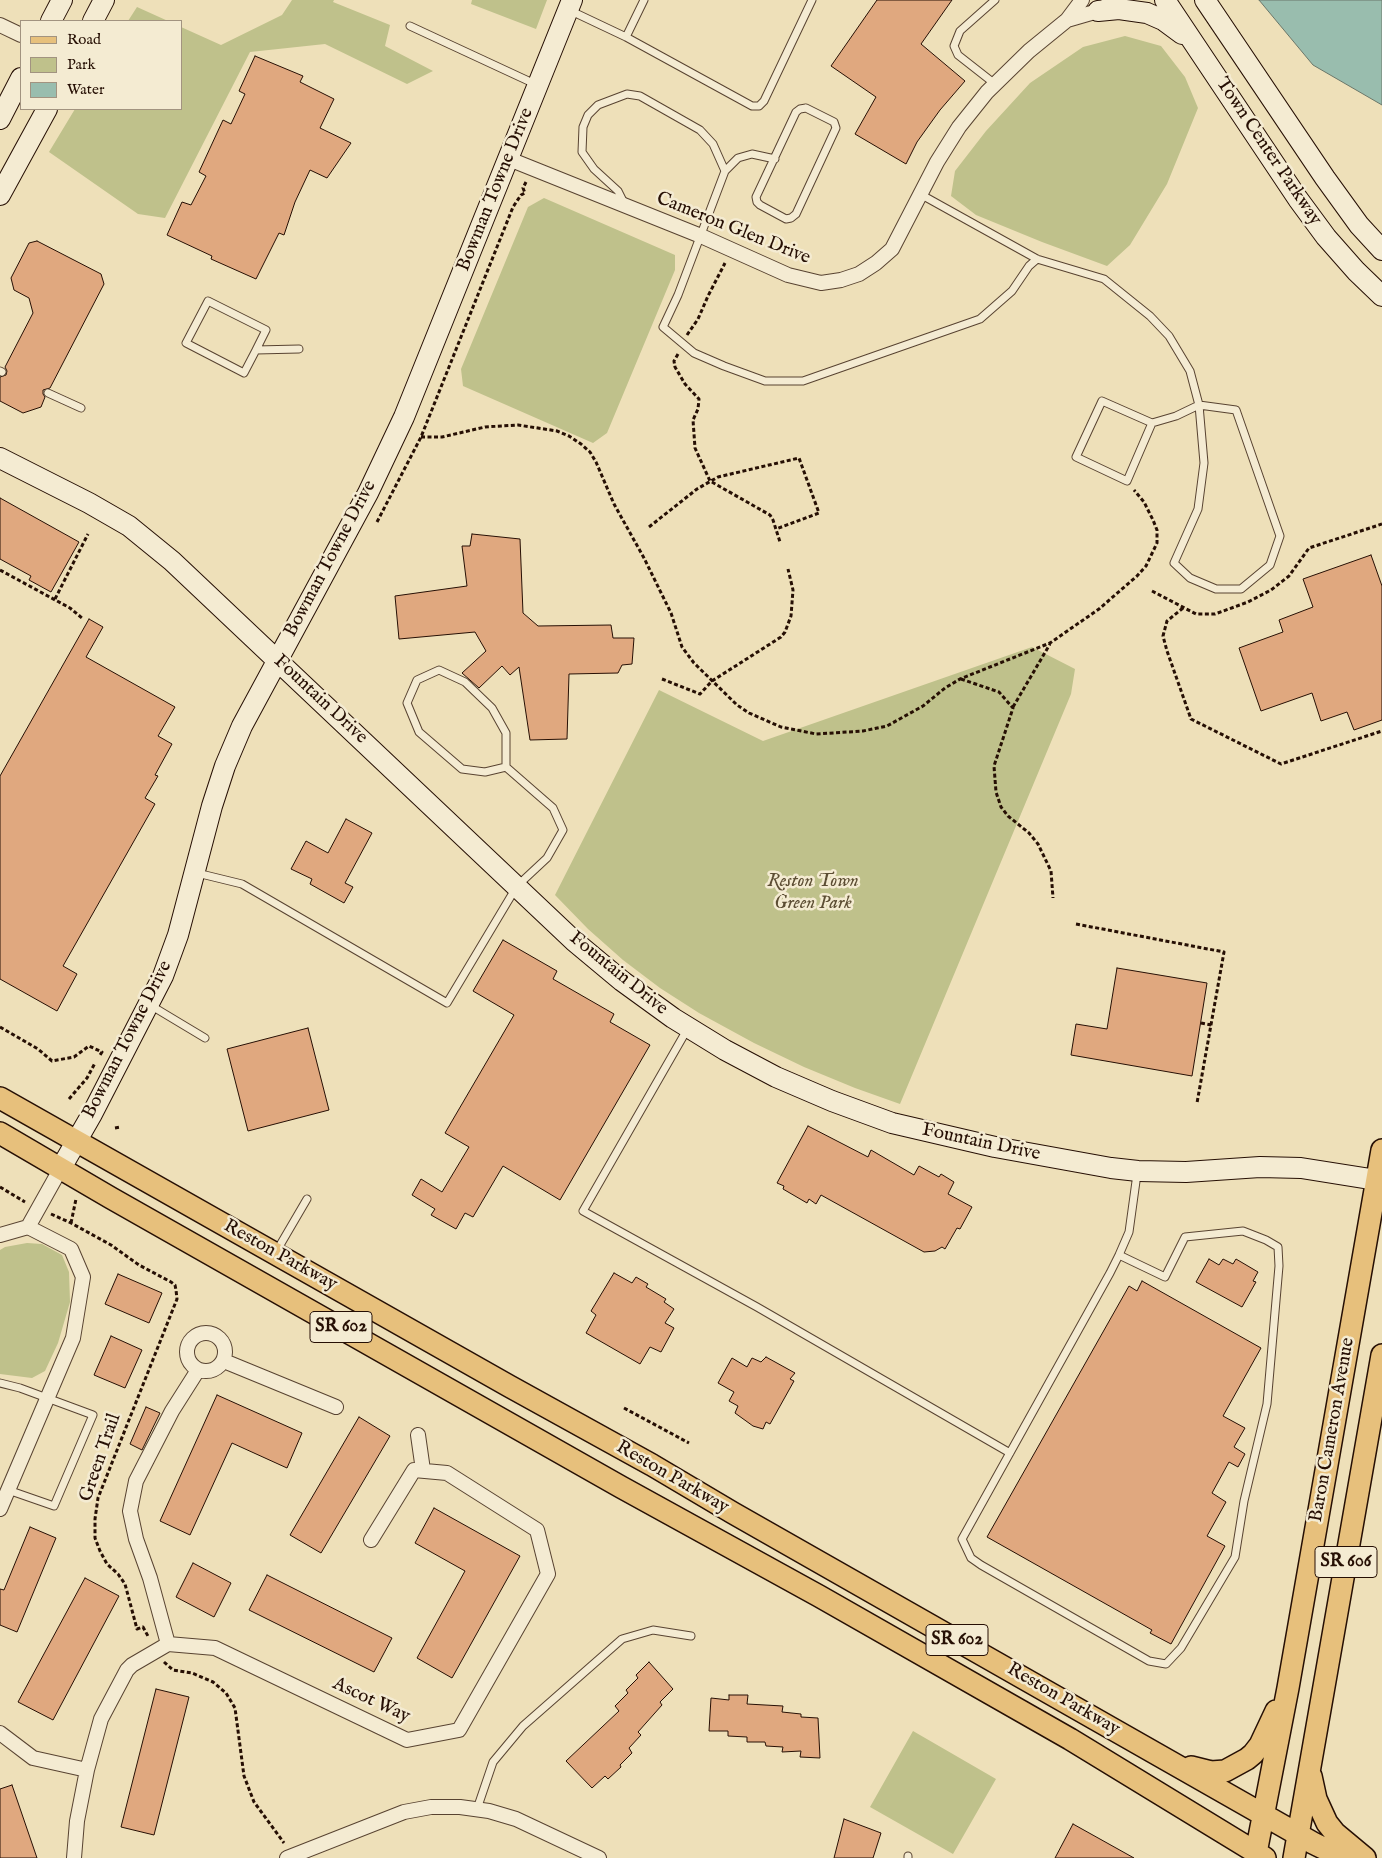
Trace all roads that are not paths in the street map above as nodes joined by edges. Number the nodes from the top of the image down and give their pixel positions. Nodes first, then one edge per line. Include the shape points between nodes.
1 (62, 0) edge
2 (104, 0) edge
3 (644, 0) edge
4 (812, 0) edge
5 (995, 0) edge
6 (1165, 0) edge
7 (1205, 0) edge
8 (570, 4) edge
9 (1098, 4) edge
10 (52, 20) edge
11 (94, 20) edge
12 (1067, 20) junction
13 (0, 25) edge
14 (410, 26) dead end
15 (20, 35) edge
16 (626, 37) junction
17 (1194, 43) junction
18 (20, 80) edge
19 (995, 84) junction
20 (538, 85) junction
21 (46, 110) edge
22 (0, 119) edge
23 (509, 159) junction
24 (775, 159) junction
25 (725, 171) junction
26 (920, 194) junction
27 (0, 195) edge
28 (625, 206) junction
29 (700, 236) junction
30 (1382, 250) edge
31 (1037, 259) junction
32 (1382, 296) edge
33 (299, 349) dead end
34 (256, 350) junction
35 (48, 393) dead end
36 (1199, 405) junction
37 (81, 408) dead end
38 (1152, 423) junction
39 (0, 458) edge
40 (277, 660) junction
41 (506, 767) junction
42 (194, 873) junction
43 (517, 886) junction
44 (150, 1004) junction
45 (688, 1027) junction
46 (205, 1038) dead end
47 (0, 1098) edge
48 (0, 1133) edge
49 (77, 1141) junction
50 (1382, 1150) edge
51 (61, 1168) junction
52 (1138, 1171) junction
53 (1379, 1180) edge
54 (307, 1199) dead end
55 (28, 1226) junction
56 (0, 1235) edge
57 (276, 1254) junction
58 (1119, 1255) junction
59 (1382, 1355) edge
60 (224, 1361) junction
61 (198, 1370) junction
62 (0, 1383) edge
63 (46, 1398) junction
64 (336, 1407) dead end
65 (418, 1435) dead end
66 (1010, 1453) junction
67 (424, 1470) junction
68 (8, 1490) junction
69 (0, 1509) edge
70 (371, 1540) dead end
71 (691, 1636) dead end
72 (168, 1644) junction
73 (1288, 1688) junction
74 (0, 1733) edge
75 (1171, 1762) junction
76 (1310, 1762) junction
77 (87, 1770) junction
78 (477, 1809) junction
79 (1263, 1814) junction
80 (1298, 1834) junction
81 (1258, 1856) edge
82 (290, 1857) edge
83 (594, 1857) edge
84 (74, 1858) edge
85 (1294, 1858) edge
86 (1343, 1858) edge
87 (1365, 1858) edge

1 - 10 street
2 - 11 street
3 - 16 lane
4 - 16 lane via 764,102 759,106 752,106
5 - 19 lane via 960,31 954,46 958,55
6 - 17 street, Town Center Parkway
7 - 30 street, Town Center Parkway via 1325,178 1359,225
8 - 16 lane
8 - 20 street, Bowman Towne Drive
9 - 12 street, Cameron Glen Drive
9 - 12 street, Cameron Glen Drive
9 - 17 street via 1147,13 1163,20
12 - 19 street, Cameron Glen Drive
13 - 15 street
14 - 20 lane
17 - 32 street, Town Center Parkway via 1326,237
18 - 22 street
19 - 26 street, Cameron Glen Drive via 951,139
20 - 23 street, Bowman Towne Drive
21 - 27 street
23 - 28 street, Cameron Glen Drive
23 - 40 street, Bowman Towne Drive via 401,424 368,493
24 - 24 lane via 756,197 757,202 786,219 791,218 796,214 836,128 834,122 806,108 800,109
24 - 25 lane via 752,154 738,158
25 - 28 lane via 713,144 700,130 640,96 627,94 598,105 588,114 583,127 582,152 594,169 618,191
25 - 29 lane
26 - 29 street, Cameron Glen Drive via 892,249 859,274 841,280 821,283 804,280
26 - 31 lane
28 - 29 street, Cameron Glen Drive
29 - 31 lane via 663,327 694,353 766,381 803,381 980,318 1012,291
31 - 36 lane via 1104,279 1150,316 1169,336 1190,371
33 - 34 lane
34 - 34 lane via 244,373 186,343 208,301 266,330
35 - 37 lane
36 - 36 lane via 1204,463 1198,509 1174,563 1190,578 1216,589 1241,589 1270,565 1280,536 1236,410
36 - 38 lane
38 - 38 lane via 1102,401 1076,458 1127,482
39 - 40 street, Fountain Drive via 129,526 172,561
40 - 42 street, Bowman Towne Drive via 225,766
40 - 43 street, Fountain Drive
41 - 41 lane via 506,733 492,708 465,682 439,670 417,680 408,703 418,732 462,769 485,772
41 - 43 lane via 553,808 563,830 547,858
42 - 43 lane via 242,884 447,1002
42 - 44 street, Bowman Towne Drive via 178,934
43 - 45 street, Fountain Drive via 574,941 622,981
44 - 46 lane
44 - 49 street, Bowman Towne Drive
45 - 52 street, Fountain Drive via 776,1077 832,1102 892,1122 995,1147
45 - 66 lane via 583,1211
47 - 49 main road, Reston Parkway / SR 602
48 - 51 main road, Reston Parkway / SR 602
49 - 51 street, Bowman Towne Drive
49 - 57 main road, Reston Parkway / SR 602
50 - 53 main road, Baron Cameron Avenue / SR 606
51 - 55 street
51 - 81 main road, Reston Parkway / SR 602 via 1070,1739
52 - 53 street, Fountain Drive via 1301,1168
52 - 58 lane via 1129,1232
53 - 73 main road, Baron Cameron Avenue / SR 606
54 - 57 lane
55 - 56 street
55 - 63 street via 71,1249 83,1276 73,1338
57 - 75 main road, Reston Parkway / SR 602
58 - 66 lane
58 - 66 lane via 1166,1277 1185,1237 1244,1231 1278,1247 1280,1266 1267,1404 1244,1501 1235,1557 1182,1648 1166,1664 1149,1661 971,1558 962,1539
59 - 76 main road, Baron Cameron Avenue / SR 606 via 1372,1433
60 - 61 street via 217,1368
60 - 61 street via 226,1351 222,1341 205,1333 196,1336 189,1344 187,1354
60 - 64 street
61 - 72 street via 172,1411 136,1481 130,1511
62 - 63 lane
63 - 68 street
63 - 68 lane via 93,1415 54,1506
65 - 67 street
67 - 70 street via 414,1470
67 - 72 street, Ascot Way via 447,1473 537,1530 548,1574 459,1730 407,1740 215,1648
68 - 69 street
71 - 78 lane via 653,1630 622,1639 523,1726 493,1762
72 - 77 street via 132,1665 122,1678 101,1719
73 - 75 main road via 1260,1744 1248,1759 1225,1771 1212,1772
73 - 79 main road, Baron Cameron Avenue / SR 606
74 - 77 street via 33,1758
75 - 79 main road, Reston Parkway / SR 602
76 - 80 main road, Baron Cameron Avenue / SR 606
76 - 87 main road via 1316,1799 1327,1823 1335,1834
77 - 84 street
78 - 82 street via 431,1807 404,1812
78 - 83 street via 516,1819
79 - 80 main road, Reston Parkway / SR 602
79 - 81 main road, Baron Cameron Avenue / SR 606
80 - 85 main road, Baron Cameron Avenue / SR 606
80 - 86 main road, Reston Parkway / SR 602

